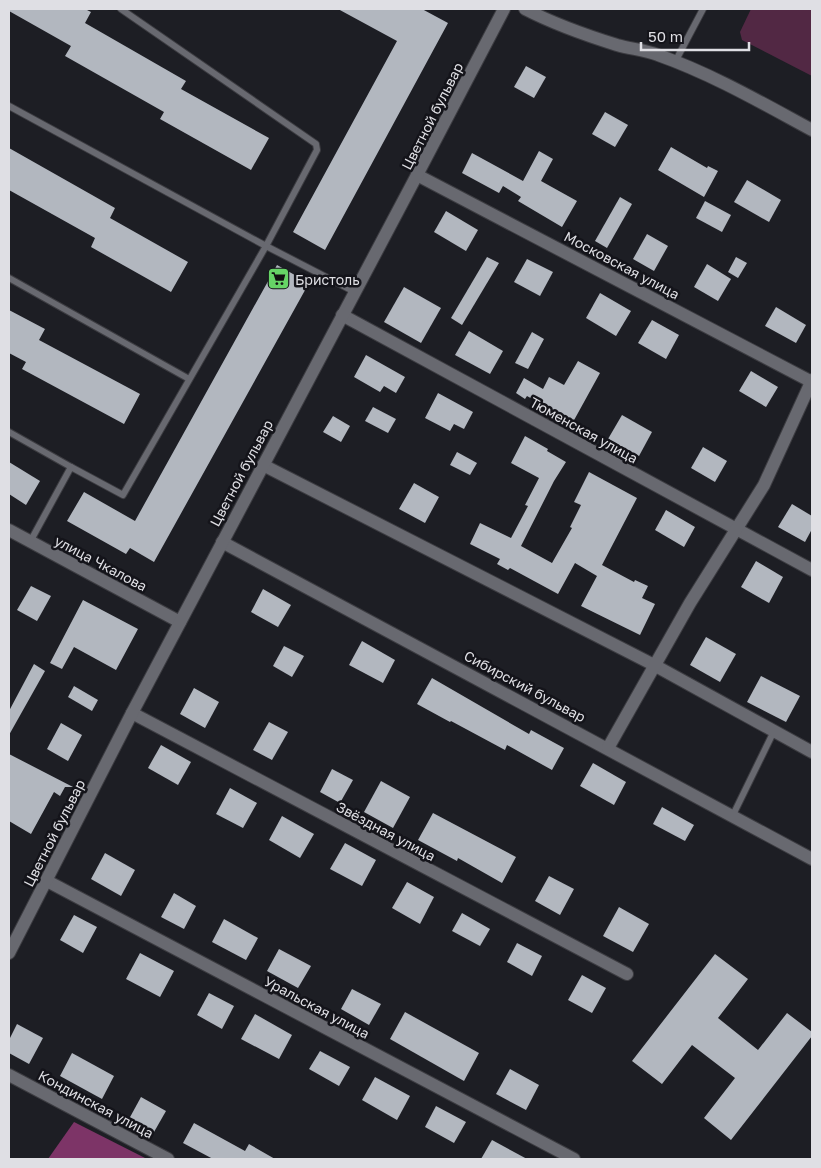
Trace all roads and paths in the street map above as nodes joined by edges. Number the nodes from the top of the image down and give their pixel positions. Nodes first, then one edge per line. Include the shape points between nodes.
1 (121, 9) edge
2 (504, 9) edge
3 (525, 9) edge
4 (703, 9) edge
5 (131, 12) edge
6 (675, 62) junction
7 (9, 106) edge
8 (812, 130) edge
9 (418, 175) junction
10 (266, 246) junction
11 (9, 278) edge
12 (354, 292) junction
13 (342, 315) junction
14 (189, 379) junction
15 (812, 381) edge
16 (9, 432) edge
17 (263, 465) junction
18 (71, 467) junction
19 (9, 530) edge
20 (737, 530) junction
21 (30, 542) junction
22 (222, 542) junction
23 (812, 570) edge
24 (180, 622) junction
25 (654, 665) junction
26 (132, 713) junction
27 (774, 731) junction
28 (608, 748) junction
29 (812, 752) edge
30 (732, 817) junction
31 (812, 859) edge
32 (47, 881) junction
33 (9, 953) edge
34 (627, 974) dead end
35 (9, 1075) edge
36 (165, 1158) edge
37 (574, 1159) edge

1 - 5 lane
2 - 9 street, Цветной бульвар
3 - 6 street via 573,31
4 - 6 lane
5 - 10 lane via 316,144 318,150
6 - 8 street
7 - 10 lane
9 - 12 street, Цветной бульвар
9 - 15 street, Московская улица
10 - 12 lane
10 - 14 lane
11 - 14 lane
12 - 13 street, Цветной бульвар
13 - 17 street, Цветной бульвар
13 - 20 street, Тюменская улица
14 - 18 lane via 123,496
15 - 20 street via 764,485
16 - 18 lane
17 - 22 street, Цветной бульвар
17 - 25 street
18 - 21 lane
19 - 21 street, улица Чкалова
20 - 23 street, Тюменская улица
20 - 25 street
21 - 24 street, улица Чкалова
22 - 24 street, Цветной бульвар
22 - 28 street, Сибирский бульвар
24 - 26 street, Цветной бульвар
25 - 27 street
25 - 28 street
26 - 32 street, Цветной бульвар
26 - 34 street, Звёздная улица
27 - 29 street
27 - 30 lane
28 - 30 street, Сибирский бульвар
30 - 31 street, Сибирский бульвар
32 - 33 street, Цветной бульвар
32 - 37 street, Уральская улица
35 - 36 street, Кондинская улица

